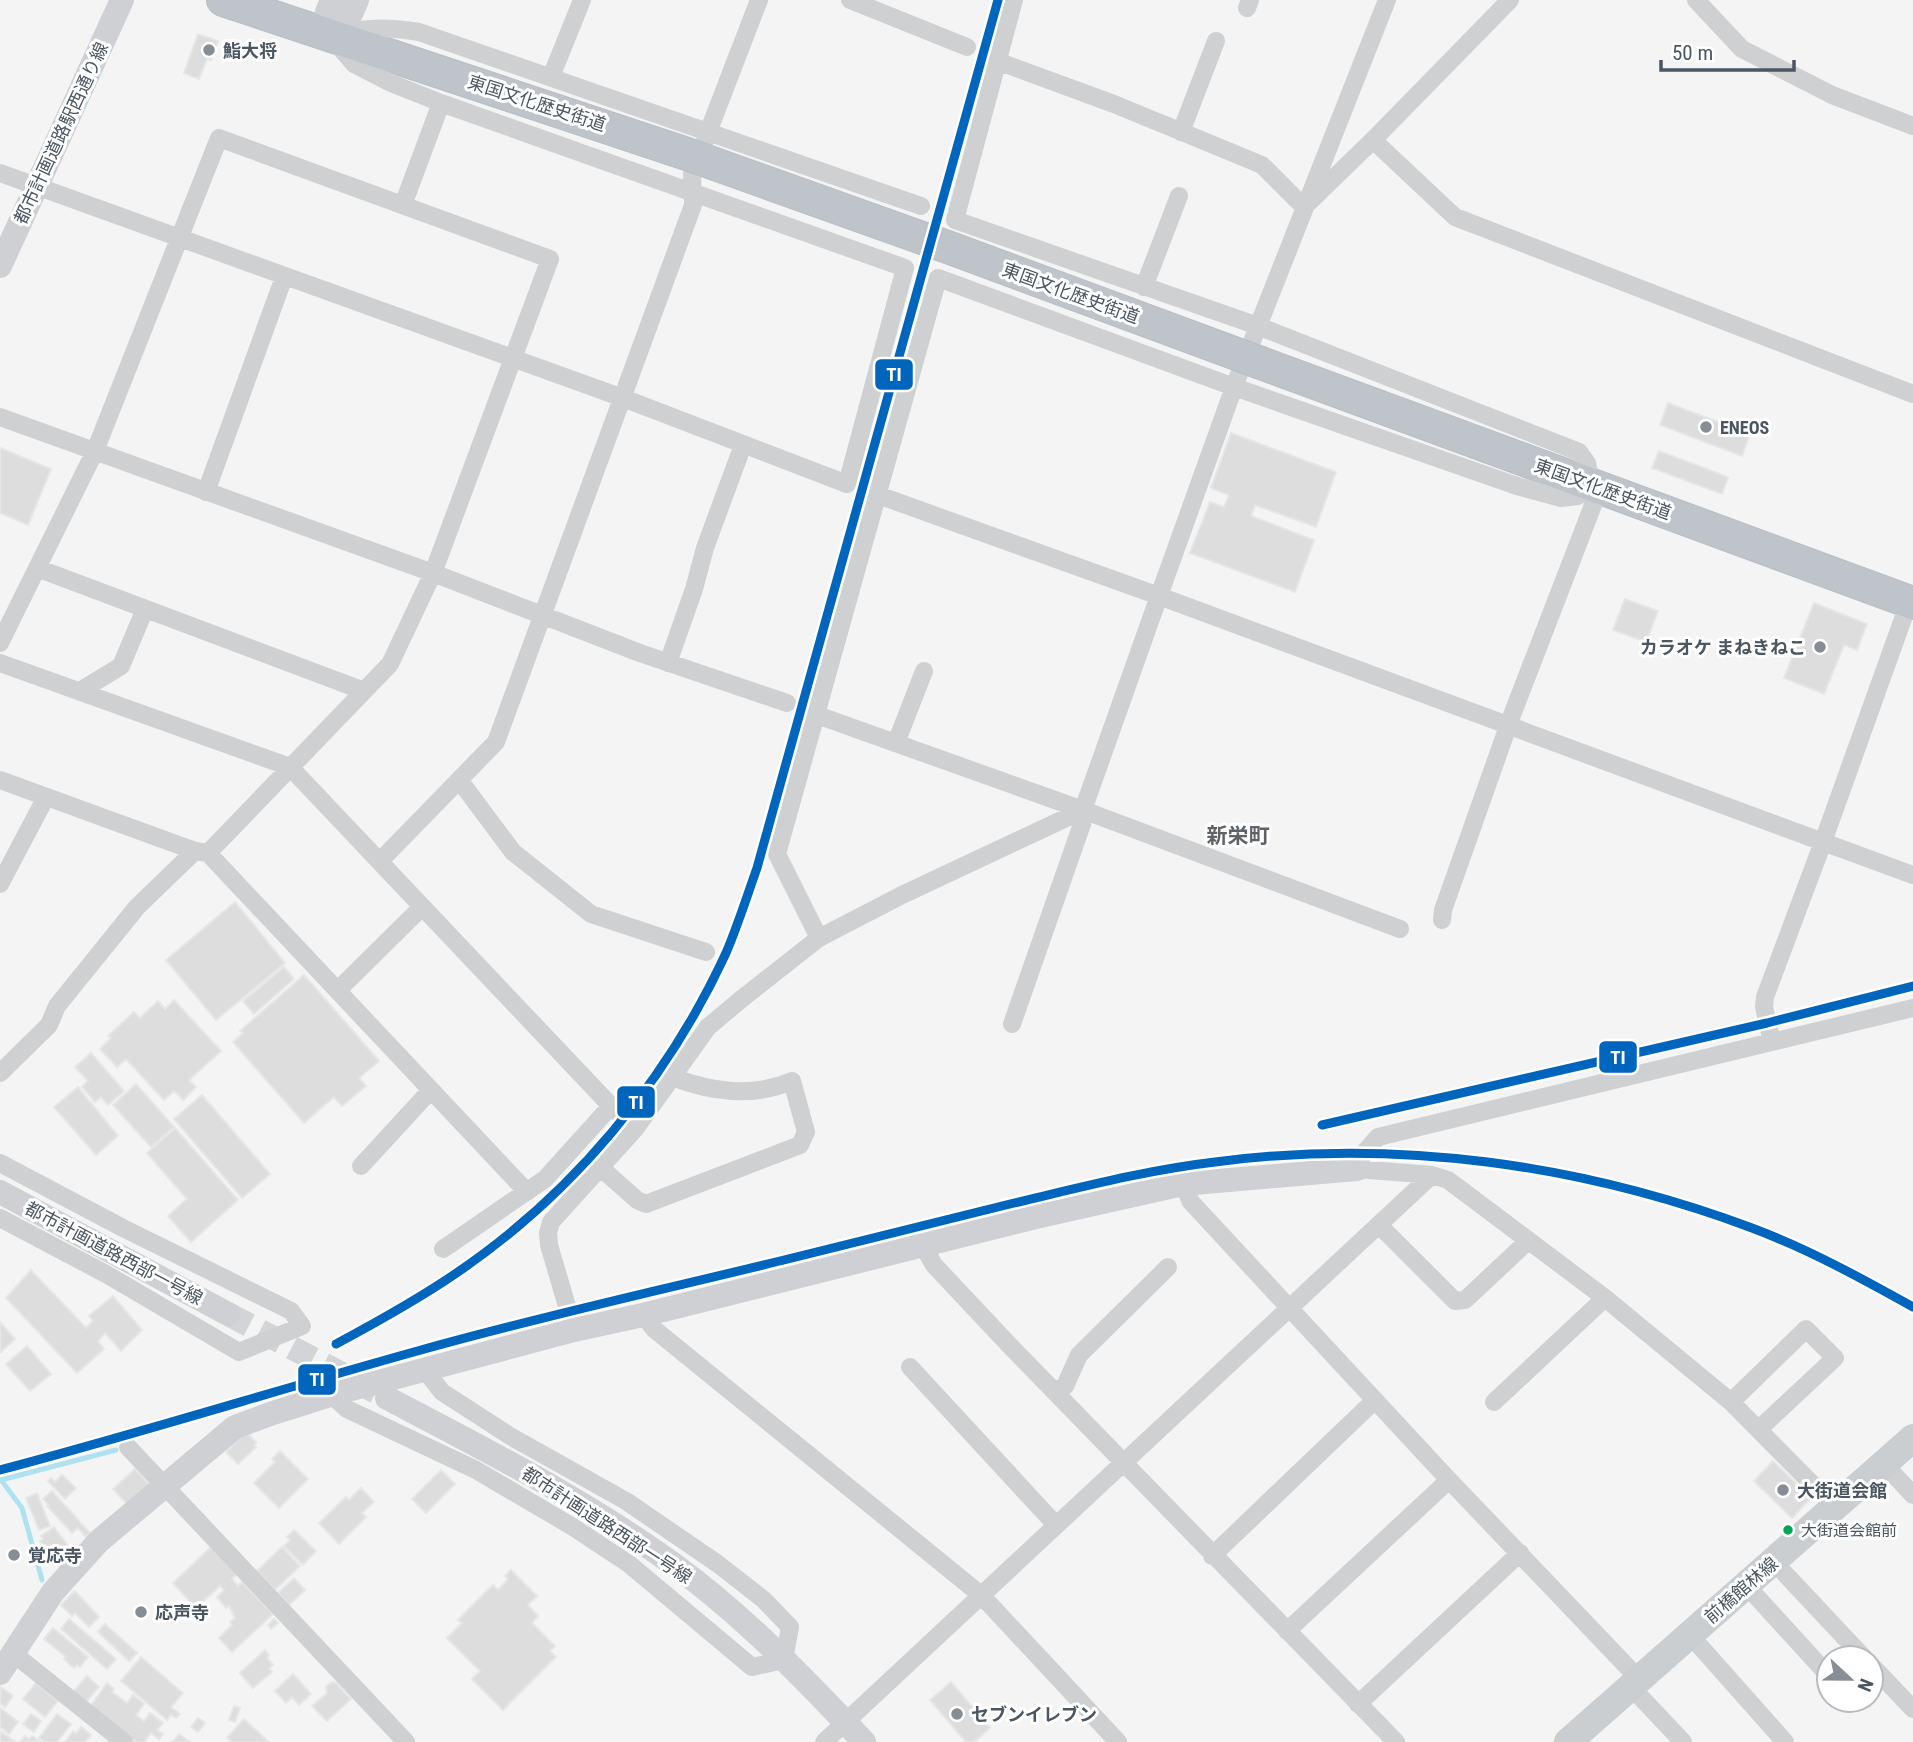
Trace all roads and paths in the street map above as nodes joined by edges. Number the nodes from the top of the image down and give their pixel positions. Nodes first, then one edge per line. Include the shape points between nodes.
1 (122, 0) edge
2 (223, 0) edge
3 (332, 0) edge
4 (357, 0) edge
5 (582, 0) edge
6 (759, 0) edge
7 (850, 0) edge
8 (1014, 0) edge
9 (1387, 0) edge
10 (1510, 0) edge
11 (1696, 0) edge
12 (330, 36) junction
13 (1216, 41) dead end
14 (967, 47) dead end
15 (998, 61) junction
16 (551, 76) junction
17 (441, 103) junction
18 (1913, 126) edge
19 (707, 131) junction
20 (1181, 132) junction
21 (1373, 140) junction
22 (0, 173) edge
23 (37, 186) junction
24 (691, 192) junction
25 (881, 192) junction
26 (1180, 196) dead end
27 (403, 205) junction
28 (921, 206) dead end
29 (1304, 207) junction
30 (1002, 238) junction
31 (180, 239) junction
32 (862, 252) junction
33 (0, 266) edge
34 (284, 277) junction
35 (1144, 287) junction
36 (982, 295) junction
37 (1258, 326) junction
38 (512, 359) junction
39 (1234, 387) junction
40 (1913, 394) edge
41 (623, 398) junction
42 (0, 417) edge
43 (743, 444) junction
44 (95, 451) junction
45 (1595, 485) junction
46 (206, 492) junction
47 (878, 495) junction
48 (37, 568) junction
49 (433, 573) junction
50 (1159, 596) junction
51 (1911, 603) edge
52 (145, 609) junction
53 (542, 616) junction
54 (0, 643) edge
55 (0, 663) edge
56 (668, 663) junction
57 (924, 671) dead end
58 (80, 691) junction
59 (364, 691) junction
60 (786, 703) dead end
61 (817, 715) junction
62 (1509, 726) junction
63 (895, 743) junction
64 (290, 767) junction
65 (0, 780) edge
66 (460, 781) junction
67 (46, 797) junction
68 (1083, 810) junction
69 (1823, 842) junction
70 (202, 852) junction
71 (380, 862) junction
72 (1913, 875) edge
73 (0, 884) edge
74 (422, 907) junction
75 (1442, 920) dead end
76 (1400, 929) dead end
77 (819, 938) junction
78 (706, 952) dead end
79 (338, 990) junction
80 (1913, 1008) edge
81 (1012, 1024) dead end
82 (1772, 1042) junction
83 (0, 1073) edge
84 (672, 1077) junction
85 (431, 1090) junction
86 (611, 1106) junction
87 (635, 1129) junction
88 (0, 1163) edge
89 (361, 1167) dead end
90 (601, 1168) junction
91 (1357, 1169) junction
92 (1432, 1175) junction
93 (1184, 1184) junction
94 (0, 1192) edge
95 (527, 1192) junction
96 (0, 1218) edge
97 (1379, 1225) junction
98 (1528, 1241) junction
99 (923, 1246) junction
100 (443, 1249) dead end
101 (1168, 1267) dead end
102 (1605, 1298) junction
103 (1289, 1307) junction
104 (228, 1314) tunnel mouth
105 (643, 1315) junction
106 (574, 1330) junction
107 (910, 1367) dead end
108 (424, 1369) junction
109 (1055, 1392) junction
110 (333, 1394) junction
111 (387, 1398) tunnel mouth
112 (1375, 1400) junction
113 (1494, 1402) dead end
114 (1731, 1402) junction
115 (1759, 1429) junction
116 (1913, 1438) edge
117 (128, 1447) dead end
118 (1124, 1462) junction
119 (1884, 1464) junction
120 (1448, 1480) junction
121 (166, 1484) junction
122 (1913, 1495) edge
123 (1835, 1507) junction
124 (1056, 1525) junction
125 (1520, 1553) junction
126 (1212, 1556) junction
127 (1773, 1561) junction
128 (1746, 1585) junction
129 (981, 1595) junction
130 (1287, 1631) junction
131 (1690, 1635) junction
132 (1851, 1644) edge
133 (784, 1660) junction
134 (1815, 1661) edge
135 (7, 1663) edge
136 (1885, 1680) edge
137 (1635, 1683) junction
138 (1358, 1704) junction
139 (1913, 1709) edge
140 (845, 1722) junction
141 (124, 1742) edge
142 (407, 1742) edge
143 (824, 1742) edge
144 (864, 1742) edge
145 (1118, 1742) edge
146 (1395, 1742) edge
147 (1568, 1742) edge
148 (1683, 1742) edge
149 (1785, 1742) edge

1 - 23 street, 都市計画道路駅西通り線
2 - 12 highway, 東国文化歴史街道
3 - 12 street via 327,12
4 - 12 street via 348,21
5 - 16 street
6 - 19 street
7 - 14 street
8 - 15 street
9 - 29 street
10 - 21 street
11 - 18 street via 1742,48 1832,95
12 - 16 street via 366,28 419,32
12 - 17 street via 354,64
12 - 45 highway, 東国文化歴史街道, bridge via 684,153
13 - 20 street
15 - 20 street
15 - 30 street via 955,220
16 - 19 street
17 - 24 street
17 - 27 street
19 - 24 street via 692,174
19 - 25 street
20 - 29 street via 1262,164
21 - 29 street
21 - 40 street via 1455,217
22 - 23 street
23 - 31 street
23 - 33 street, 都市計画道路駅西通り線
24 - 32 street
24 - 41 street via 693,205
25 - 28 street
25 - 32 street
26 - 35 street
27 - 31 street via 219,138
27 - 38 street via 550,259
29 - 37 street
30 - 35 street
30 - 36 street
31 - 34 street
31 - 44 street
32 - 43 street via 905,268 847,484
34 - 38 street
34 - 46 street
35 - 37 street
36 - 39 street
36 - 47 street via 938,278
37 - 39 street
37 - 45 street via 1579,452
38 - 41 street
38 - 49 street
39 - 45 street via 1561,498 1578,496
39 - 50 street
41 - 43 street
41 - 53 street
42 - 44 street
43 - 56 street
44 - 46 street
44 - 48 street
45 - 51 highway, 東国文化歴史街道
45 - 62 street
46 - 49 street
47 - 50 street
47 - 61 street
48 - 52 street
48 - 54 street
49 - 53 street
49 - 59 street via 390,664
50 - 62 street
50 - 68 street
51 - 69 street
52 - 58 street via 121,666
52 - 59 street
53 - 56 street
53 - 66 street via 496,742
55 - 58 street
56 - 60 street
57 - 63 street
58 - 64 street
59 - 64 street
61 - 63 street
61 - 77 street via 777,854
62 - 69 street
62 - 75 street
63 - 68 street
64 - 70 street
64 - 71 street
65 - 67 street
66 - 71 street
66 - 78 street via 513,852 569,899 591,914
67 - 70 street
67 - 73 street
68 - 76 street
68 - 77 street
68 - 81 street
69 - 72 street
69 - 82 street via 1765,997
70 - 79 street
70 - 83 street via 137,907 57,1006 49,1025
71 - 74 street
74 - 79 street
74 - 86 street
77 - 84 street via 708,1027
79 - 85 street
80 - 82 street
82 - 91 street via 1378,1136
84 - 87 street
84 - 90 street via 740,1093 792,1080 804,1139 800,1145 646,1204
85 - 89 street
85 - 95 street
86 - 87 street
86 - 95 street via 545,1180
87 - 90 street
88 - 96 street via 291,1311 302,1326 239,1352
90 - 106 street via 551,1222 548,1233
91 - 92 street
91 - 93 street
92 - 97 street
92 - 98 street via 1448,1180
93 - 99 street
93 - 103 street via 1191,1202
94 - 104 street, 都市計画道路西部一号線
95 - 100 street
97 - 98 street via 1455,1301 1465,1300
97 - 103 street
98 - 102 street
99 - 105 street
99 - 109 street via 934,1265
101 - 109 street via 1079,1354 1065,1386
102 - 113 street
102 - 114 street
103 - 112 street
103 - 118 street
105 - 106 street
105 - 129 street via 654,1329
106 - 108 street
107 - 124 street
108 - 110 street
108 - 133 street via 442,1392 626,1501 764,1600 790,1627
109 - 118 street
110 - 121 street via 235,1427
110 - 133 street via 347,1409 477,1470 573,1527 629,1564 752,1667
111 - 133 street, 都市計画道路西部一号線 via 511,1463 633,1538 701,1586
112 - 120 street
112 - 126 street
114 - 115 street
114 - 115 street via 1806,1329 1835,1358
115 - 123 street
116 - 119 main road, 前橋館林線
117 - 121 street
118 - 124 street
118 - 126 street
119 - 122 street
119 - 123 main road, 前橋館林線
120 - 125 street
120 - 130 street
121 - 135 street via 99,1541 53,1591
121 - 142 street
123 - 127 main road, 前橋館林線
124 - 129 street
125 - 137 street
125 - 138 street
126 - 130 street
127 - 128 main road, 前橋館林線
127 - 132 street
128 - 131 main road, 前橋館林線
128 - 134 street
129 - 140 street
129 - 145 street
130 - 138 street
131 - 137 main road, 前橋館林線
131 - 149 street
133 - 140 street, 都市計画道路西部一号線
135 - 141 street
136 - 139 street
137 - 147 main road, 前橋館林線
137 - 148 street
138 - 146 street
140 - 143 street
140 - 144 street, 都市計画道路西部一号線

